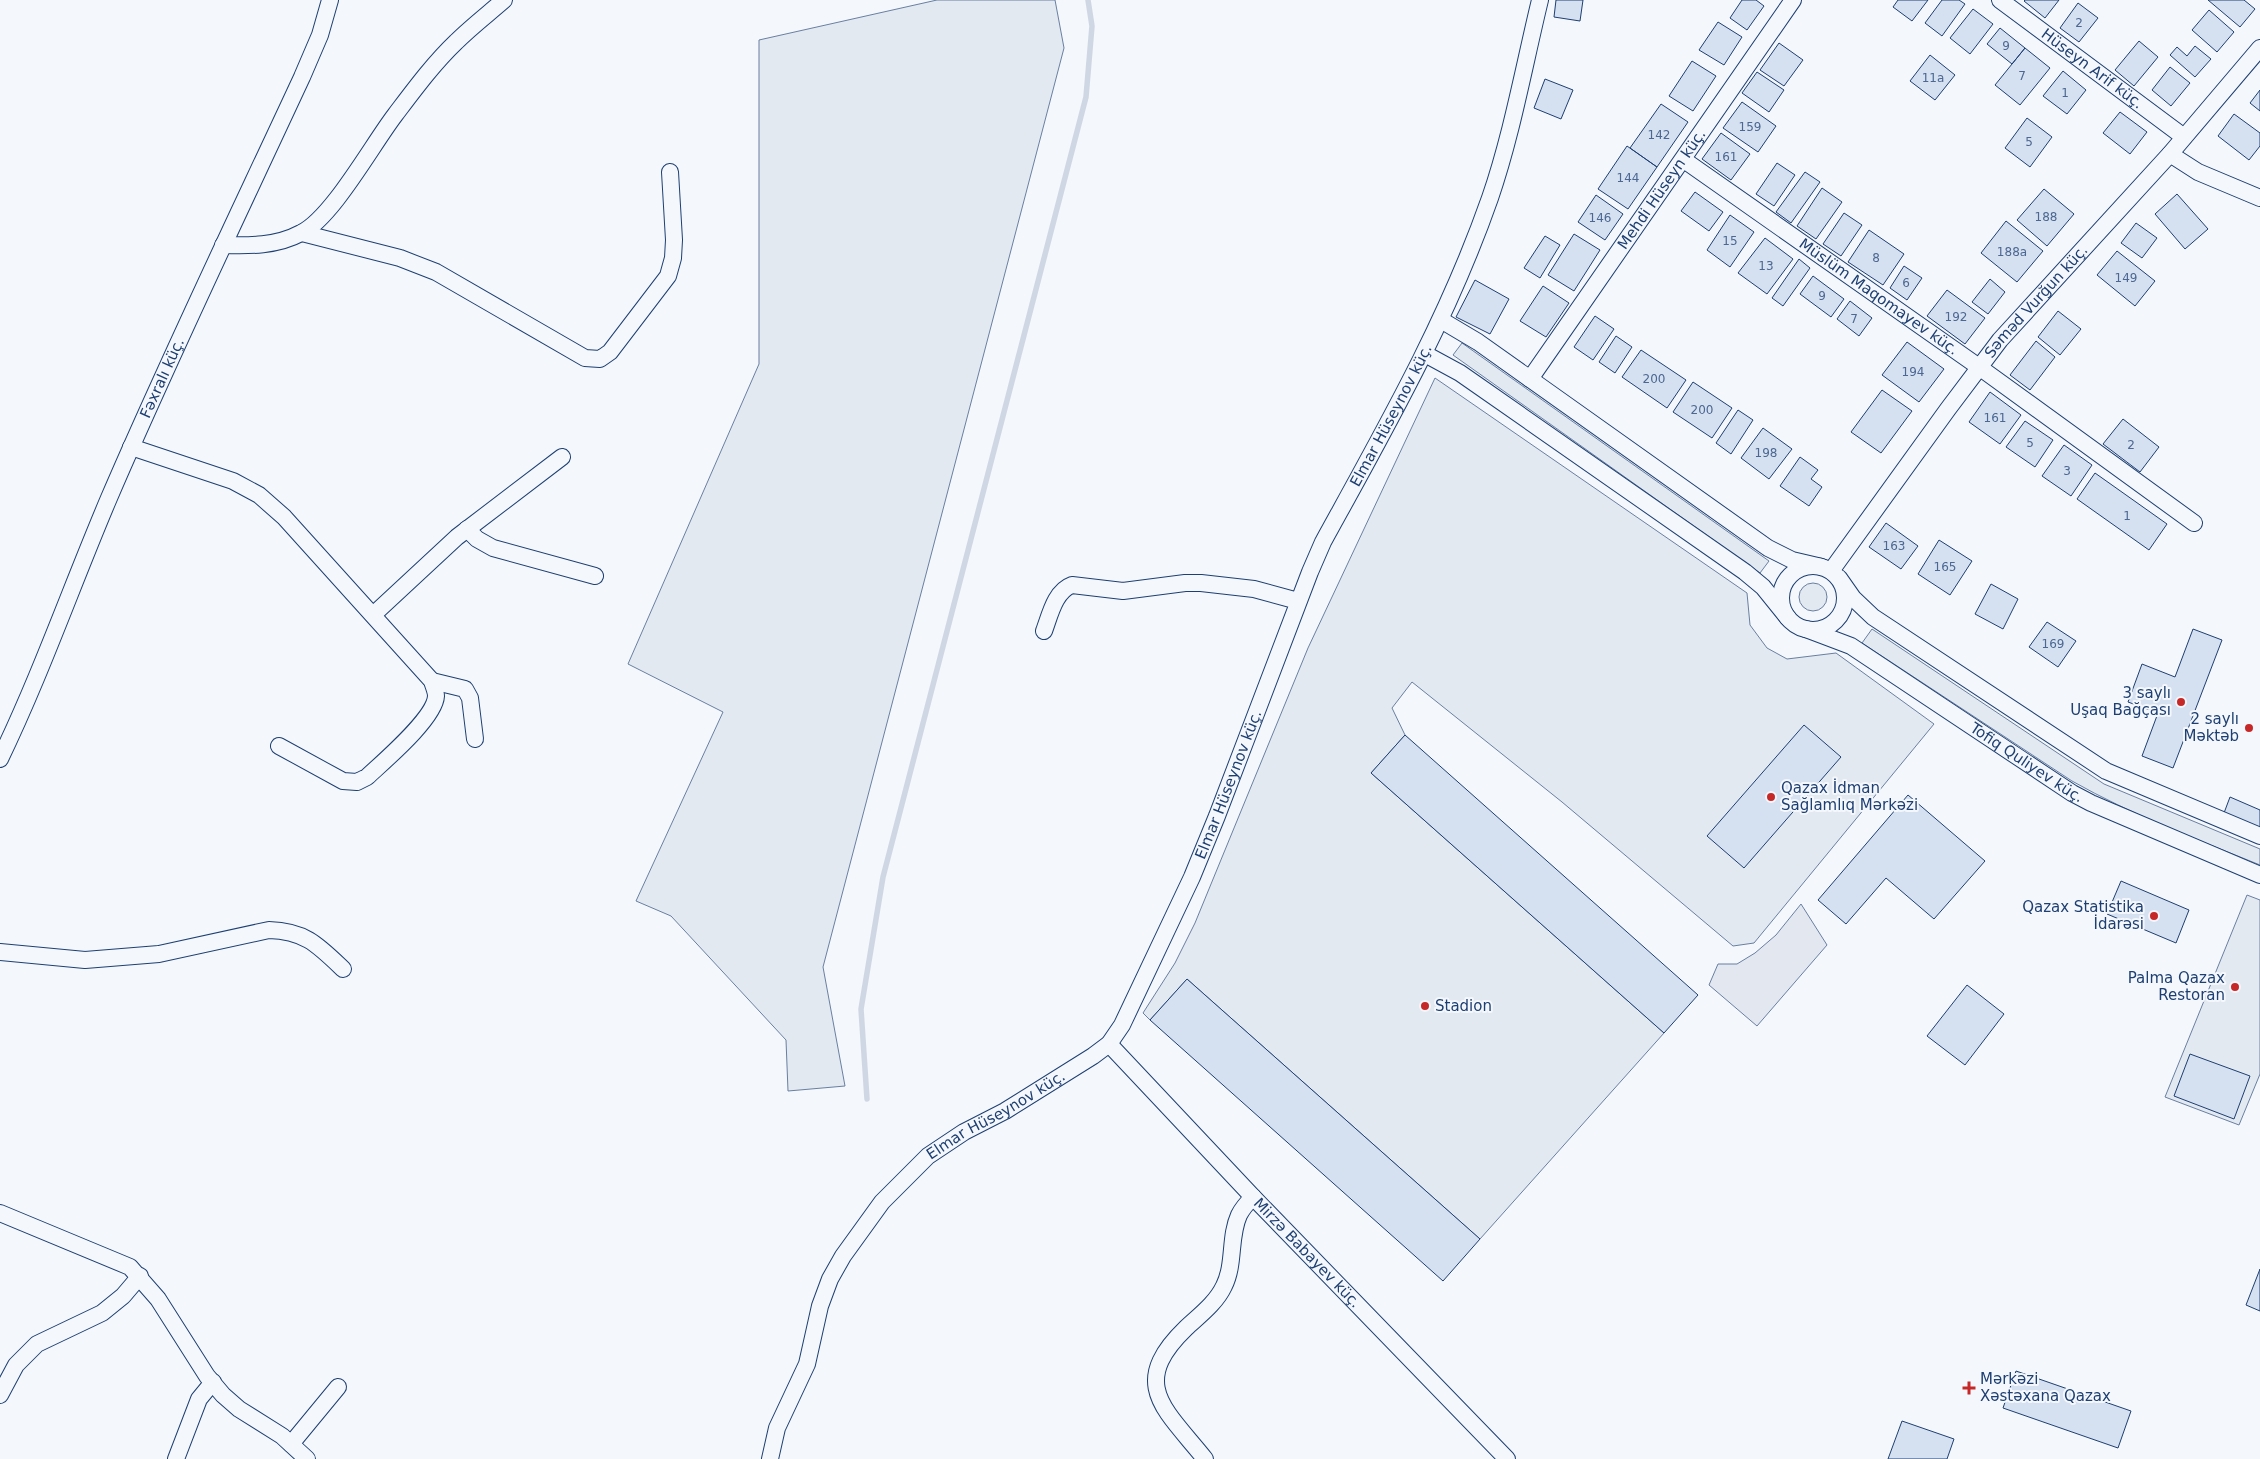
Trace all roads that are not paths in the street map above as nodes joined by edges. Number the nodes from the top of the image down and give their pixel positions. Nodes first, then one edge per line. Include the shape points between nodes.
1 (330, 0) edge
2 (504, 0) edge
3 (1540, 0) edge
4 (1793, 0) edge
5 (2000, 0) edge
6 (2260, 48) edge
7 (2184, 137) junction
8 (2170, 154) junction
9 (1684, 160) junction
10 (670, 172) dead end
11 (2260, 198) edge
12 (302, 233) junction
13 (223, 245) junction
14 (1441, 320) junction
15 (1425, 354) junction
16 (1979, 366) junction
17 (1530, 379) junction
18 (131, 447) junction
19 (562, 458) dead end
20 (2194, 523) dead end
21 (467, 529) junction
22 (1830, 572) junction
23 (595, 576) dead end
24 (1298, 601) junction
25 (373, 615) junction
26 (1788, 618) junction
27 (1806, 629) junction
28 (1044, 631) dead end
29 (432, 681) junction
30 (476, 739) dead end
31 (279, 746) dead end
32 (0, 759) edge
33 (2260, 836) edge
34 (2260, 874) edge
35 (0, 952) edge
36 (343, 969) dead end
37 (1108, 1044) junction
38 (1253, 1197) junction
39 (0, 1213) edge
40 (140, 1276) junction
41 (213, 1382) junction
42 (338, 1387) dead end
43 (0, 1395) edge
44 (291, 1444) junction
45 (176, 1459) edge
46 (307, 1459) edge
47 (770, 1459) edge
48 (1205, 1459) edge
49 (1508, 1459) edge

1 - 13 street, Fəxralı küç. via 320,35 302,77
2 - 12 street via 455,43 394,116 321,219
3 - 14 street, Elmar Hüseynov küç. via 1511,126 1490,197
4 - 9 street, Mehdi Hüseyn küç.
5 - 7 street, Hüseyn Arif küç.
6 - 7 street, Səməd Vurğun küç.
7 - 8 street, Səməd Vurğun küç.
8 - 11 street via 2198,172
8 - 16 street, Səməd Vurğun küç.
9 - 16 street, Müslüm Maqomayev küç.
9 - 17 street, Mehdi Hüseyn küç.
10 - 12 street via 674,240 668,276 610,352 600,359 585,358 436,272 400,258
12 - 13 street via 253,246
13 - 18 street, Fəxralı küç.
14 - 15 street, Elmar Hüseynov küç.
14 - 17 street
15 - 24 street, Elmar Hüseynov küç. via 1323,542
15 - 26 street, Tofiq Quliyev küç. via 1460,373 1745,572 1763,587
16 - 20 street, Müslüm Maqomayev küç.
16 - 22 street, Səməd Vurğun küç.
17 - 22 street via 1768,548 1792,560
18 - 25 street via 233,481 259,495 284,517
18 - 32 street, Fəxralı küç. via 24,709
19 - 21 street
21 - 23 street via 493,548
21 - 25 street
22 - 26 street via 1812,565 1793,572 1782,589 1783,609
22 - 27 street via 1844,588 1842,610 1827,626 1817,630
22 - 33 street via 1873,617 2085,759 2133,783
24 - 28 street via 1254,589 1202,584 1123,591 1072,585 1060,593
24 - 37 street, Elmar Hüseynov küç. via 1192,877 1122,1025
25 - 29 street
26 - 27 street, Tofiq Quliyev küç.
27 - 34 street, Tofiq Quliyev küç. via 1851,646 2085,800
29 - 30 street via 465,689 470,698
29 - 31 street via 436,695 433,708 367,777 357,782 343,781
35 - 36 street via 85,960 159,954 269,930 286,930 315,942
37 - 38 street, Mirzə Babayev küç.
37 - 47 street, Elmar Hüseynov küç. via 1044,1088 928,1156 882,1202 830,1279 820,1306 807,1364 777,1428
38 - 48 street via 1239,1215 1230,1272 1224,1286 1213,1303 1176,1338 1164,1354 1155,1376 1156,1391 1165,1409
38 - 49 street, Mirzə Babayev küç.
39 - 40 street via 122,1263
40 - 41 street
40 - 43 street via 102,1313 37,1344 16,1365
41 - 44 street via 239,1409
41 - 45 street via 199,1399
42 - 44 street
44 - 46 street

